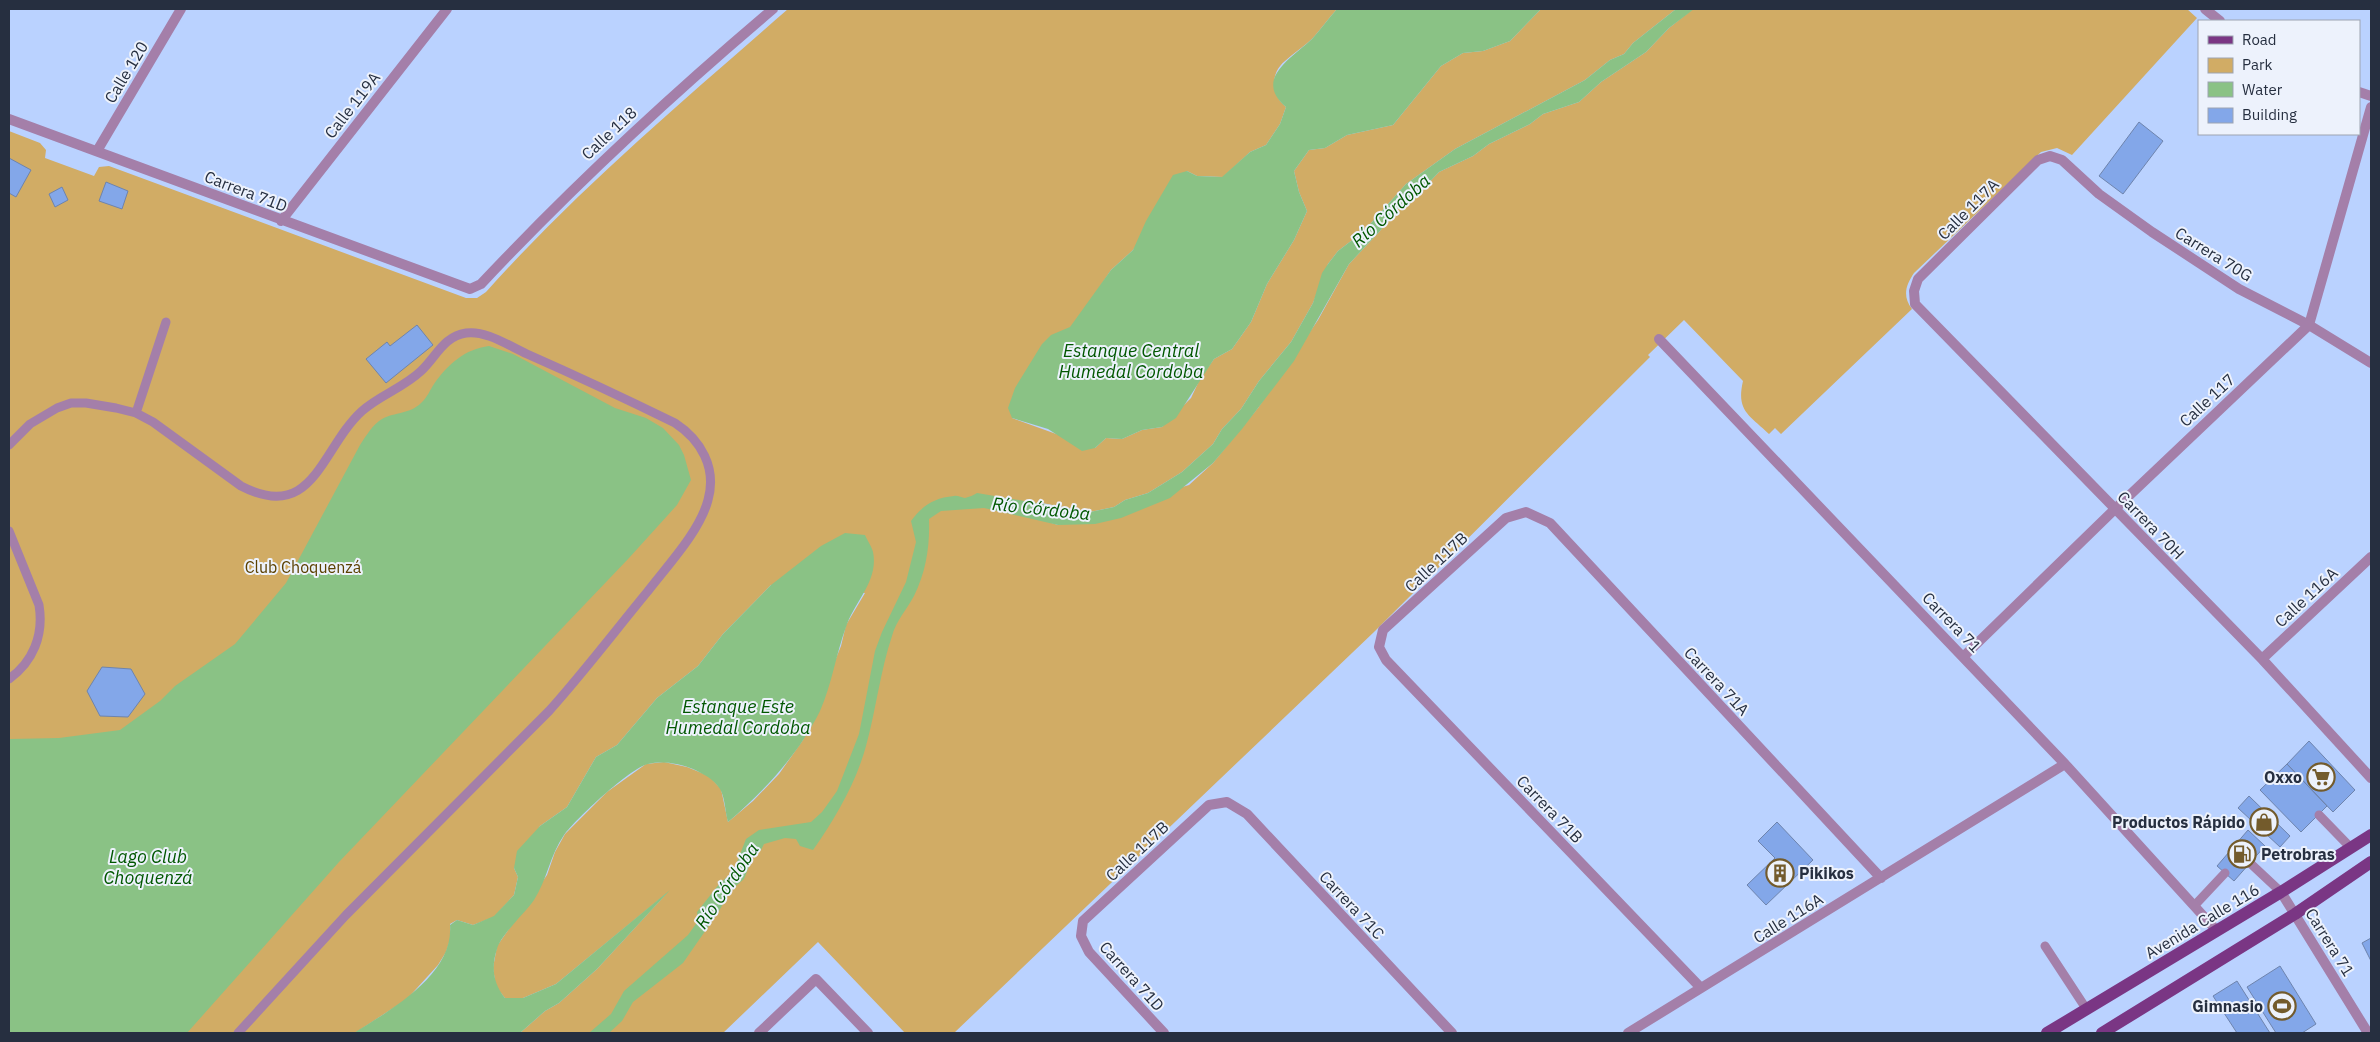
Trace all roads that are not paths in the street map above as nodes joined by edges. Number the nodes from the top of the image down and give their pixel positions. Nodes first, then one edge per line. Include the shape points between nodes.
1 (181, 9) edge
2 (446, 9) edge
3 (773, 9) edge
4 (2205, 9) edge
5 (2219, 20) edge
6 (2371, 107) edge
7 (9, 119) edge
8 (97, 151) junction
9 (2050, 156) joint
10 (281, 220) junction
11 (474, 288) joint
12 (1914, 291) joint
13 (166, 322) dead end
14 (2309, 325) junction
15 (1660, 339) dead end
16 (2371, 363) edge
17 (136, 413) junction
18 (9, 445) edge
19 (2115, 509) junction
20 (1526, 512) joint
21 (9, 531) edge
22 (2371, 557) edge
23 (1379, 647) joint
24 (1964, 656) junction
25 (2262, 659) junction
26 (9, 679) edge
27 (2065, 764) junction
28 (2371, 778) edge
29 (1227, 802) joint
30 (2319, 815) dead end
31 (2371, 835) edge
32 (2351, 848) junction
33 (2371, 862) edge
34 (2250, 863) dead end
35 (2225, 873) dead end
36 (1881, 878) junction
37 (2281, 892) junction
38 (2195, 905) junction
39 (2295, 914) junction
40 (2217, 931) junction
41 (1081, 936) joint
42 (2045, 946) dead end
43 (1701, 988) junction
44 (2087, 1010) junction
45 (2366, 1018) edge
46 (238, 1033) edge
47 (759, 1033) edge
48 (868, 1033) edge
49 (1164, 1033) edge
50 (1452, 1033) edge
51 (1628, 1033) edge
52 (2047, 1033) edge
53 (2102, 1033) edge
54 (2368, 1033) edge

1 - 8 street, Calle 120
2 - 10 street, Calle 119A
3 - 11 street, Calle 118 via 626,137
4 - 5 street
6 - 14 street
7 - 8 street, Carrera 71D
8 - 10 street, Carrera 71D
9 - 12 street, Calle 117A via 2038,160 1939,258 1918,279
9 - 14 street, Carrera 70G via 2062,160 2099,194 2239,289
10 - 11 street, Carrera 71D via 461,287
12 - 19 street, Carrera 70H via 1915,304
13 - 17 lane
14 - 16 street, Carrera 70G
14 - 19 street, Calle 117
15 - 24 street, Carrera 71
17 - 18 lane via 71,403 30,424
17 - 46 lane via 169,432 241,486 267,496 287,495 312,481 362,411 407,384 452,338 468,332 478,333 675,423 688,432 705,454 711,478 703,517 575,682 346,915
19 - 24 street, Calle 117
19 - 25 street, Carrera 70H
20 - 23 street, Calle 117B via 1506,518 1383,630
20 - 36 street, Carrera 71A via 1550,522
21 - 26 lane via 41,617 32,653
22 - 25 street, Calle 116A
23 - 43 street, Carrera 71B via 1386,660
24 - 27 street, Carrera 71
25 - 28 street, Carrera 70H
27 - 36 street, Calle 116A
27 - 38 street, Carrera 71
29 - 41 street, Calle 117B via 1209,805 1084,921
29 - 50 street, Carrera 71C via 1247,814
30 - 32 lane
31 - 32 main road, Avenida Calle 116
32 - 37 main road, Avenida Calle 116
33 - 39 main road
34 - 37 lane
35 - 38 lane
36 - 43 street, Calle 116A
37 - 39 street, Carrera 71
37 - 40 main road, Avenida Calle 116
38 - 40 street, Carrera 71
39 - 45 street, Carrera 71
39 - 53 main road
40 - 44 main road, Avenida Calle 116
41 - 49 street, Carrera 71D via 1089,952
42 - 44 lane
43 - 51 street, Calle 116A
44 - 52 main road, Avenida Calle 116
45 - 54 street, Carrera 71
47 - 48 street via 816,979

